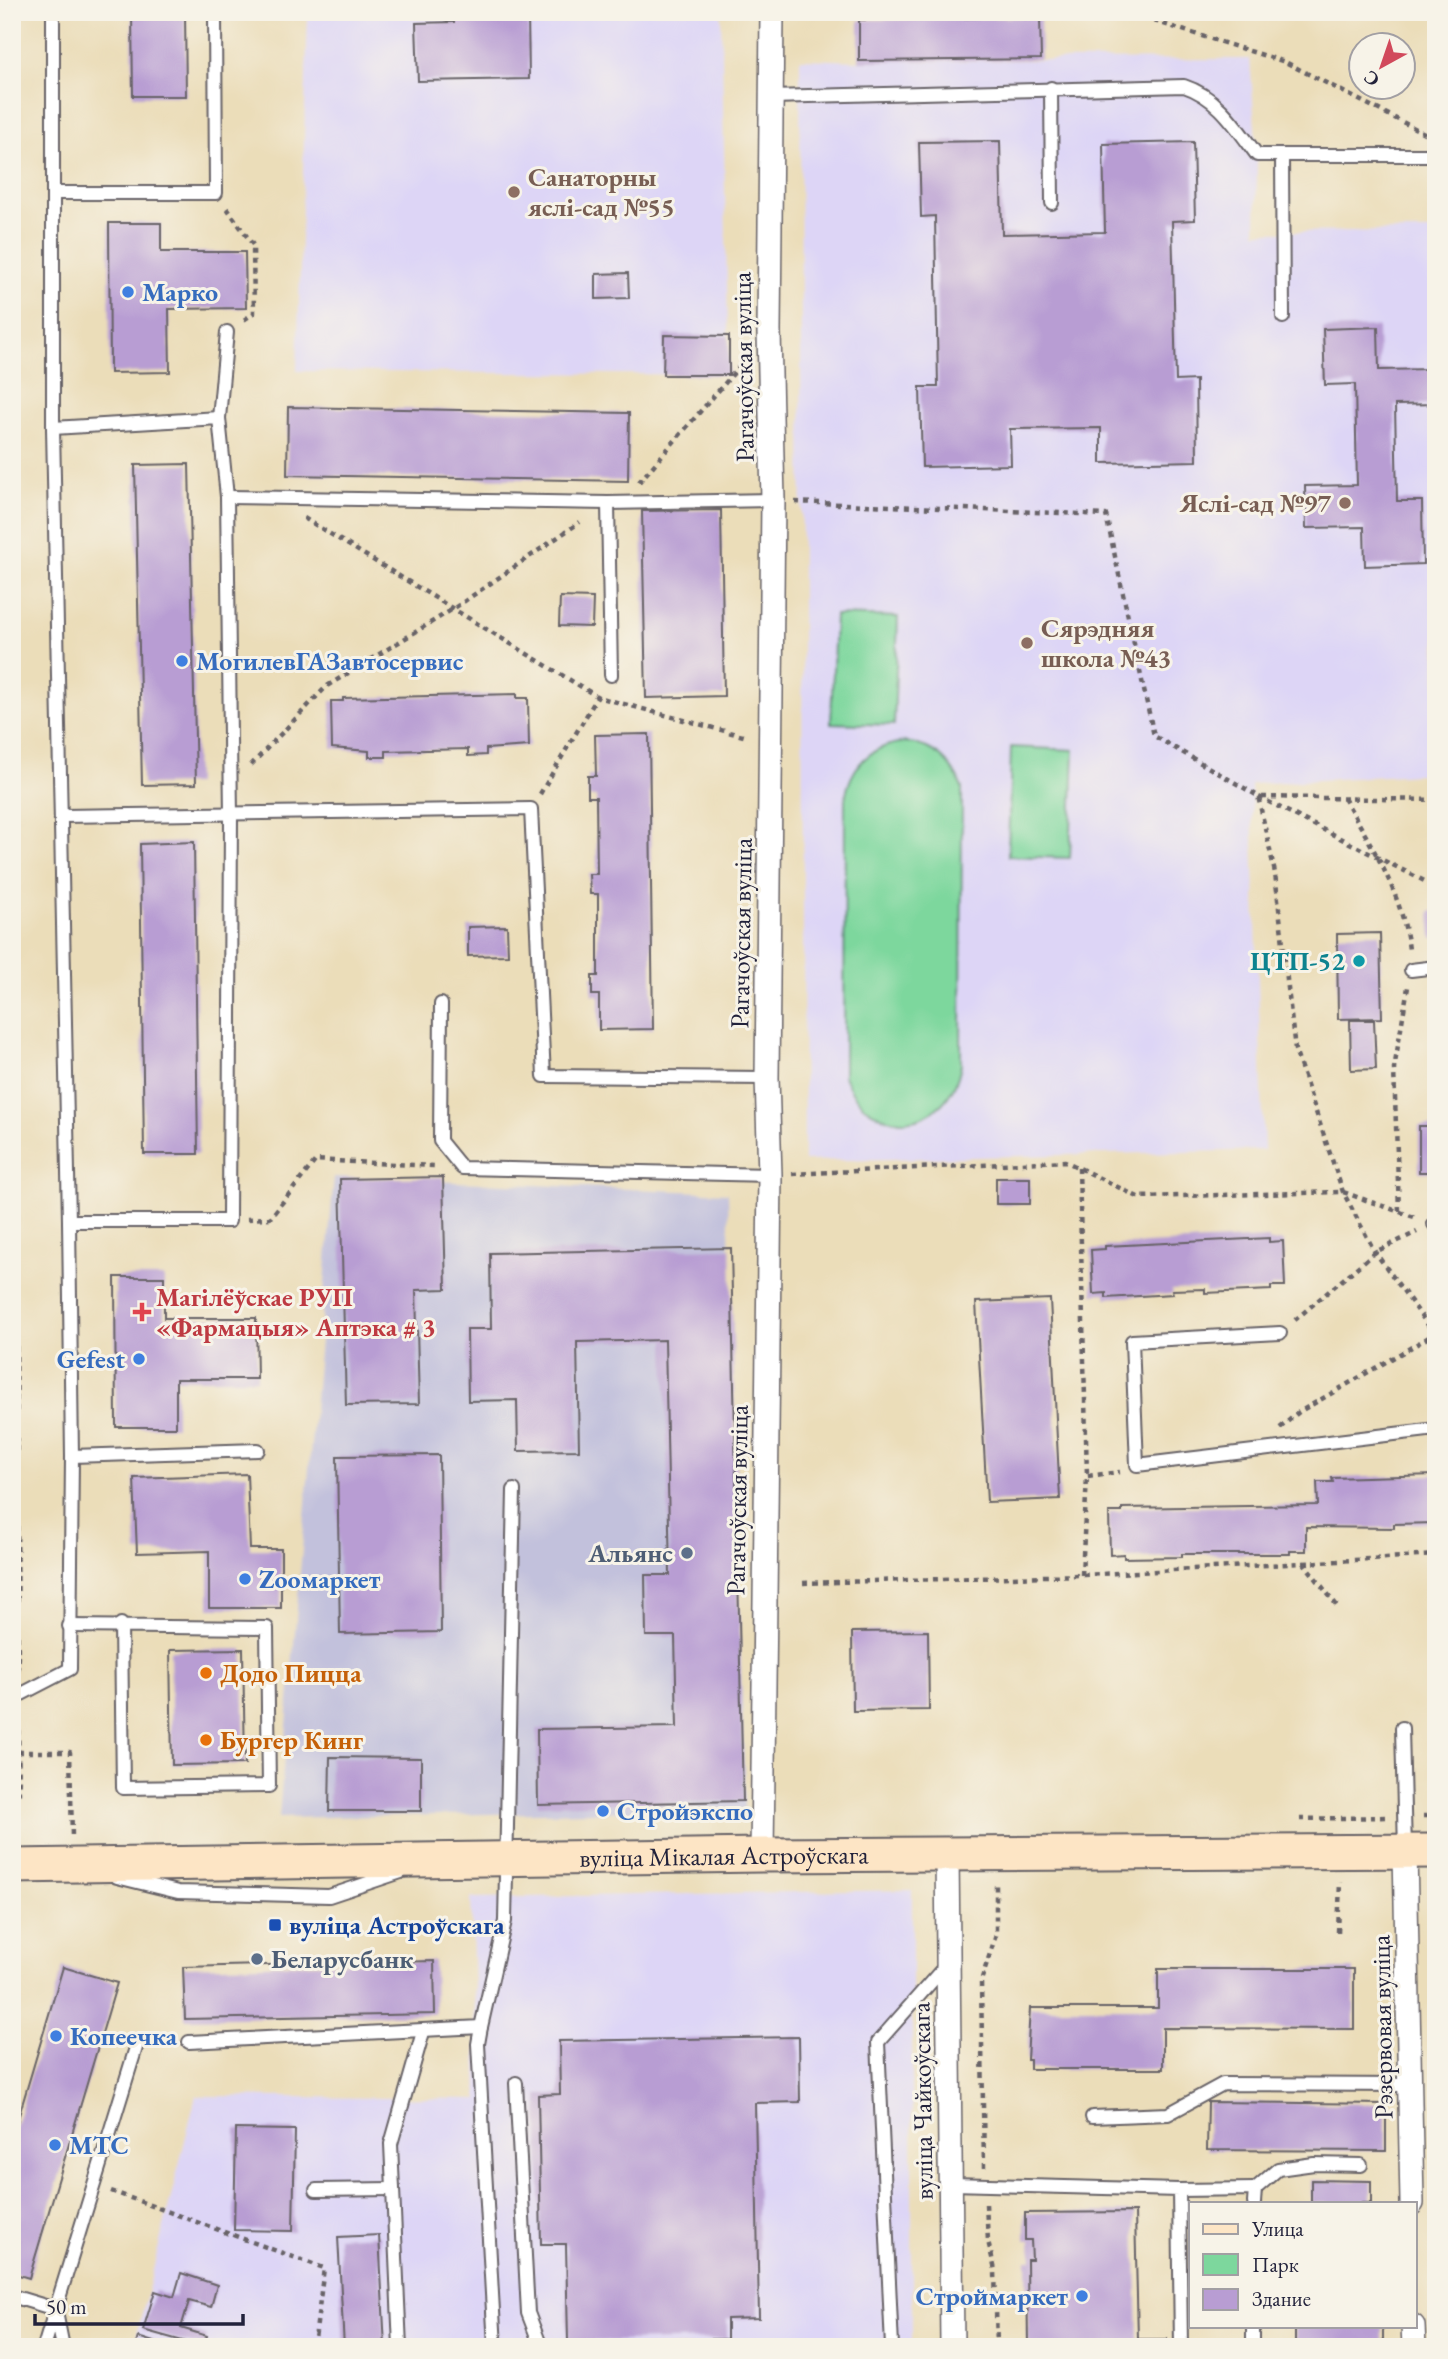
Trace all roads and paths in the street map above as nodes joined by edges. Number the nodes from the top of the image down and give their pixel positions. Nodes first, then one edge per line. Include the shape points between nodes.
1 (53, 12) edge
2 (215, 12) edge
3 (772, 12) edge
4 (1125, 12) edge
5 (1051, 88) junction
6 (771, 97) junction
7 (1436, 139) edge
8 (1282, 155) junction
9 (1436, 155) edge
10 (216, 193) junction
11 (53, 194) junction
12 (1052, 203) dead end
13 (1283, 317) dead end
14 (769, 331) junction
15 (227, 332) joint
16 (219, 418) junction
17 (53, 428) junction
18 (227, 497) junction
19 (270, 498) junction
20 (773, 500) junction
21 (608, 503) junction
22 (12, 606) edge
23 (453, 609) junction
24 (611, 675) joint
25 (598, 697) junction
26 (770, 743) junction
27 (230, 785) junction
28 (1258, 796) junction
29 (1344, 798) junction
30 (1436, 800) edge
31 (531, 809) junction
32 (63, 816) junction
33 (231, 816) junction
34 (1378, 856) junction
35 (1436, 887) edge
36 (1436, 967) edge
37 (1411, 970) junction
38 (441, 1004) dead end
39 (767, 1078) junction
40 (462, 1168) junction
41 (1079, 1168) junction
42 (770, 1175) junction
43 (1343, 1192) junction
44 (1399, 1212) junction
45 (69, 1221) junction
46 (229, 1221) junction
47 (1435, 1224) edge
48 (1375, 1252) junction
49 (1280, 1333) joint
50 (1435, 1334) edge
51 (1436, 1429) edge
52 (258, 1450) dead end
53 (1249, 1452) junction
54 (72, 1456) junction
55 (1137, 1465) junction
56 (1087, 1476) junction
57 (514, 1490) dead end
58 (1436, 1555) edge
59 (1304, 1563) junction
60 (1082, 1575) junction
61 (803, 1583) dead end
62 (1338, 1607) dead end
63 (121, 1624) junction
64 (69, 1626) junction
65 (15, 1698) edge
66 (1402, 1728) dead end
67 (12, 1800) edge
68 (1420, 1851) edge
69 (947, 1854) junction
70 (762, 1855) junction
71 (507, 1860) junction
72 (12, 1866) edge
73 (996, 1935) dead end
74 (948, 1964) junction
75 (481, 2027) junction
76 (423, 2032) junction
77 (138, 2041) dead end
78 (189, 2042) dead end
79 (516, 2083) dead end
80 (1410, 2085) junction
81 (1092, 2117) dead end
82 (1361, 2165) dead end
83 (94, 2185) junction
84 (952, 2185) junction
85 (985, 2185) junction
86 (393, 2189) junction
87 (1255, 2189) junction
88 (316, 2190) dead end
89 (1179, 2190) junction
90 (1255, 2202) edge
91 (1412, 2202) edge
92 (12, 2296) edge
93 (55, 2309) junction
94 (1253, 2328) edge
95 (1413, 2328) edge
96 (44, 2347) edge
97 (63, 2347) edge
98 (314, 2347) edge
99 (400, 2347) edge
100 (495, 2347) edge
101 (541, 2347) edge
102 (891, 2347) edge
103 (952, 2347) edge
104 (997, 2347) edge
105 (1181, 2347) edge
106 (1253, 2347) edge
107 (1414, 2347) edge

1 - 11 lane
2 - 10 lane
3 - 6 street, Рагачоўская вуліца
4 - 7 path via 1285,62
5 - 6 lane
5 - 8 lane via 1184,86 1219,106 1257,155
5 - 12 lane
6 - 14 street, Рагачоўская вуліца
8 - 9 lane
8 - 13 lane
10 - 11 lane
10 - 15 path via 253,245 254,313
11 - 17 lane
14 - 20 street, Рагачоўская вуліца
14 - 21 path via 636,485
15 - 16 lane
16 - 17 lane
16 - 18 lane
17 - 32 lane
18 - 19 lane
18 - 27 lane
19 - 21 lane
19 - 23 path
20 - 21 lane
20 - 26 street, Рагачоўская вуліца
20 - 28 path via 1106,515 1154,736
21 - 23 path
21 - 24 lane
22 - 65 path
23 - 25 path
23 - 27 path via 327,686
24 - 25 path
25 - 26 path
25 - 31 path
26 - 39 street, Рагачоўская вуліца
27 - 33 lane
28 - 29 path
28 - 34 path
28 - 43 path via 1275,873 1295,1049
29 - 30 path
29 - 34 path
31 - 33 lane
31 - 39 lane via 544,1076
32 - 33 lane
32 - 45 lane
33 - 46 lane
34 - 35 path
34 - 37 path via 1406,923
36 - 37 lane
37 - 44 path via 1394,1069
38 - 40 lane via 440,1141
39 - 42 street, Рагачоўская вуліца
40 - 42 lane
40 - 46 path via 316,1160 270,1218
41 - 42 path via 1065,1161
41 - 43 path via 1138,1197
41 - 56 path
42 - 70 street, Рагачоўская вуліца
43 - 44 path
43 - 48 path
44 - 47 path
45 - 46 lane
45 - 54 lane
47 - 48 path
48 - 49 path
48 - 50 path
49 - 55 lane via 1132,1341
50 - 53 path via 1300,1412
51 - 53 lane
52 - 54 lane
53 - 55 lane
54 - 64 lane
55 - 56 path via 1129,1471
56 - 60 path
57 - 71 lane
58 - 59 path
59 - 60 path
59 - 62 path
60 - 61 path
63 - 63 lane via 267,1628 268,1786 123,1788
63 - 64 lane
64 - 65 lane via 70,1669
65 - 67 path via 19,1797
66 - 68 lane
68 - 69 main road, вуліца Мікалая Астроўскага
68 - 80 street, Рэзервовая вуліца
69 - 70 main road, вуліца Мікалая Астроўскага
69 - 74 street, вуліца Чайкоўскага
70 - 71 main road, вуліца Мікалая Астроўскага
71 - 72 main road, вуліца Мікалая Астроўскага
71 - 75 lane via 505,1921
73 - 85 path via 981,1981
74 - 84 street, вуліца Чайкоўскага
74 - 102 lane via 878,2042
75 - 76 lane
75 - 100 lane via 478,2044
76 - 78 lane
76 - 86 lane via 391,2144
77 - 83 lane
79 - 101 lane via 528,2313
80 - 81 lane via 1223,2084 1168,2113
80 - 91 street, Рэзервовая вуліца
82 - 87 lane via 1278,2169
83 - 93 lane
83 - 98 path via 324,2268
84 - 85 lane
84 - 103 street, вуліца Чайкоўскага
85 - 89 lane
85 - 104 path via 988,2241 995,2270
86 - 88 lane
86 - 99 lane
87 - 89 lane
87 - 90 lane
89 - 105 lane
92 - 93 lane
93 - 96 lane
93 - 97 lane
94 - 106 lane
95 - 107 street

